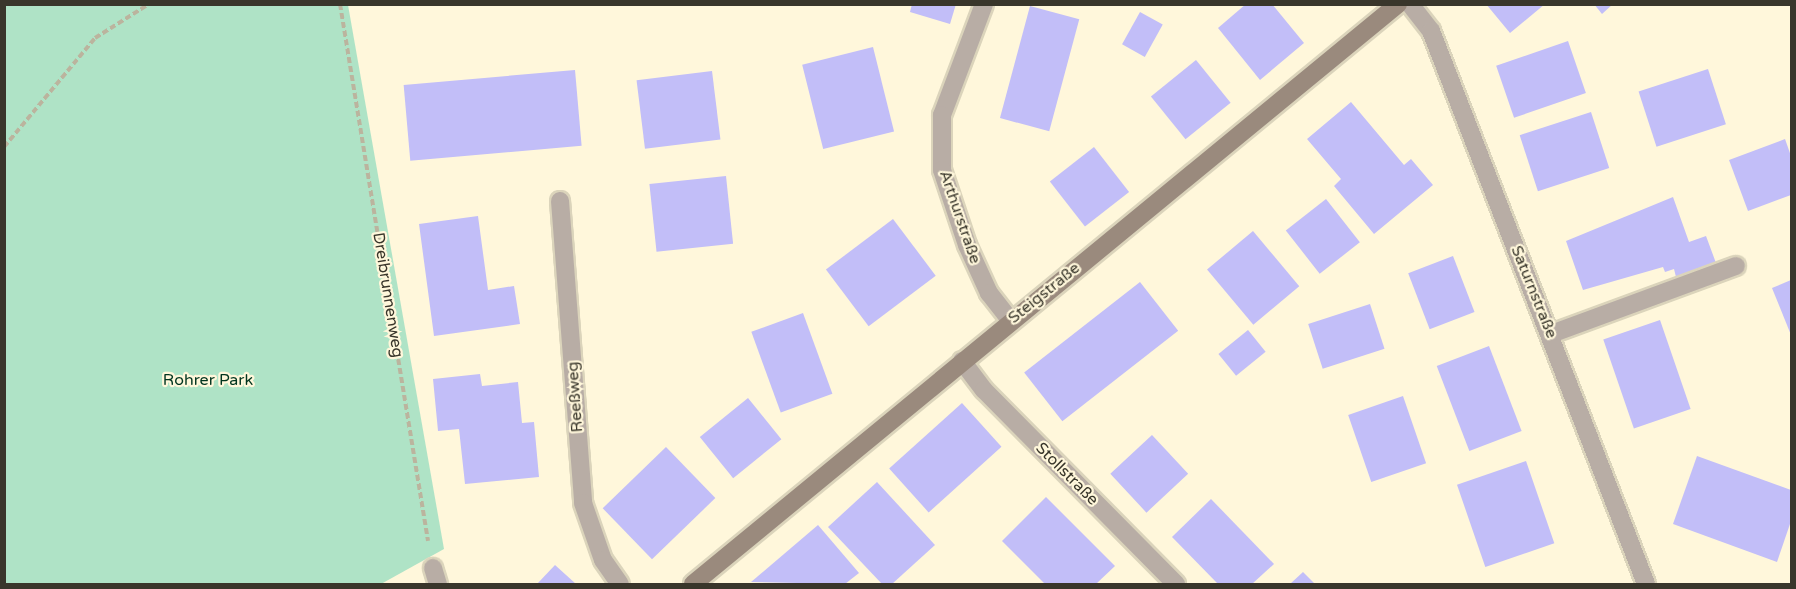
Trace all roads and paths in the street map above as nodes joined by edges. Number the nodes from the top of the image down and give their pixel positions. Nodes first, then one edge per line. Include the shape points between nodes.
1 (149, 4) edge
2 (340, 4) edge
3 (984, 4) edge
4 (1398, 4) edge
5 (1410, 4) edge
6 (4, 147) edge
7 (560, 201) dead end
8 (1736, 266) dead end
9 (1010, 320) junction
10 (1551, 334) junction
11 (962, 361) junction
12 (436, 576) edge
13 (620, 585) edge
14 (693, 585) edge
15 (1176, 585) edge
16 (1646, 585) edge

1 - 6 path via 95,38
2 - 12 path, Dreibrunnenweg
3 - 9 street, Arthurstraße via 942,115 942,170 967,245 989,293
4 - 9 street, Steigstraße
5 - 10 street, Saturnstraße via 1431,31
7 - 13 street, Reeßweg via 583,503 603,560
8 - 10 street
9 - 11 street, Steigstraße
10 - 16 street, Saturnstraße
11 - 14 street, Steigstraße
11 - 15 street, Stollstraße via 984,390

